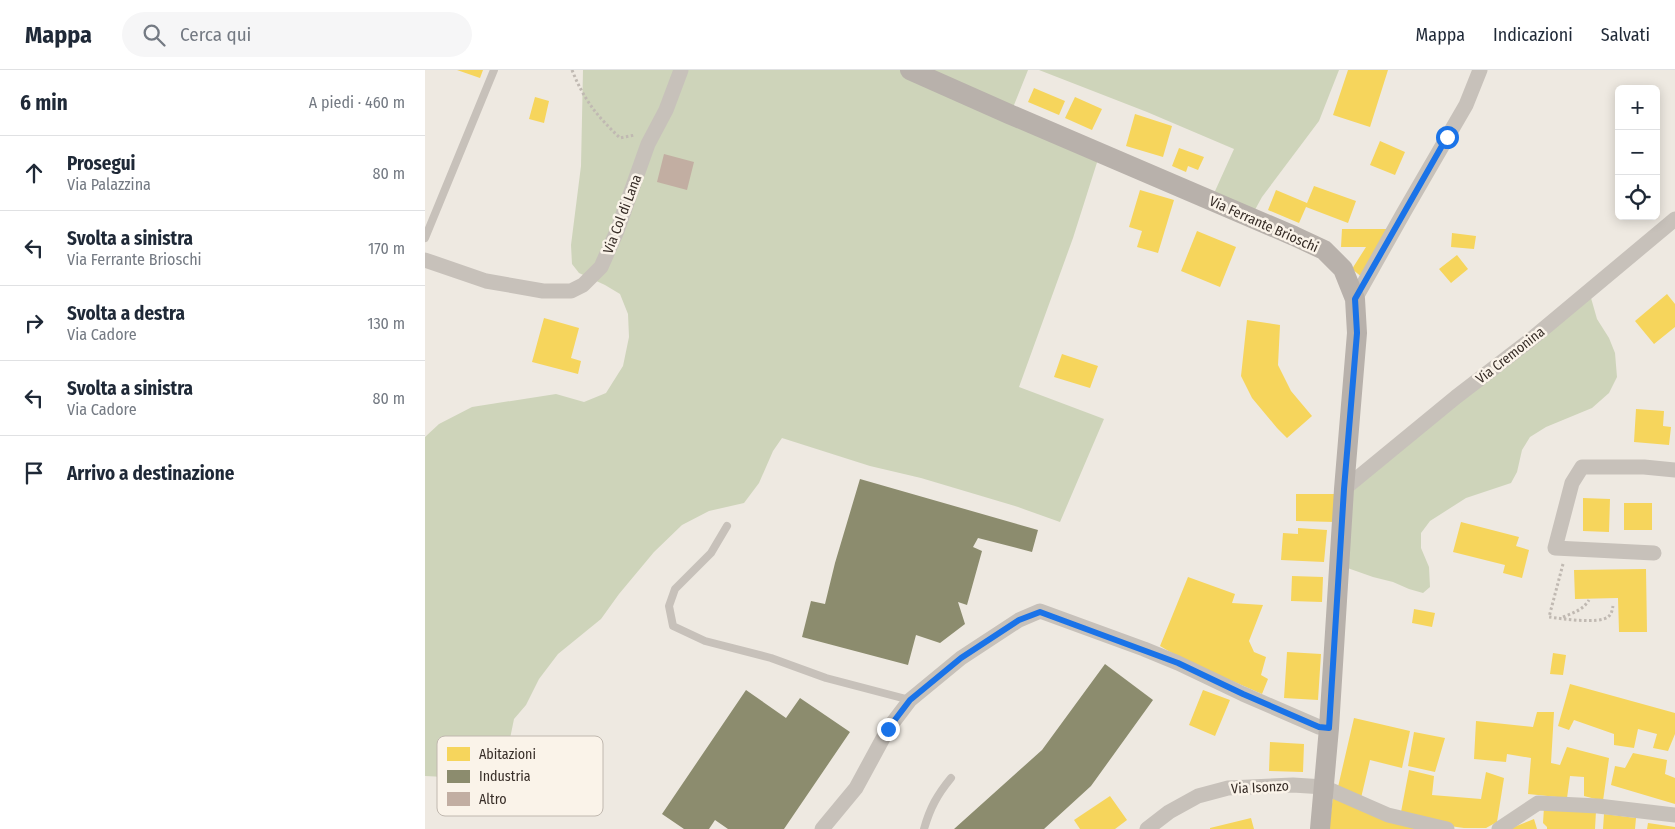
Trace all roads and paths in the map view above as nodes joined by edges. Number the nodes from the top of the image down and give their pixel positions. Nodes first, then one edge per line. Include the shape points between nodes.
1 (494, 70) edge
2 (572, 70) edge
3 (681, 70) edge
4 (910, 70) edge
5 (1480, 70) edge
6 (639, 133) dead end
7 (1675, 219) edge
8 (425, 238) edge
9 (425, 260) edge
10 (1355, 299) junction
11 (1675, 470) edge
12 (1344, 489) junction
13 (727, 526) dead end
14 (1565, 548) junction
15 (1654, 553) dead end
16 (1589, 600) dead end
17 (1613, 606) dead end
18 (1561, 618) junction
19 (910, 700) junction
20 (1329, 728) junction
21 (951, 778) dead end
22 (1324, 787) junction
23 (1675, 815) edge
24 (822, 829) edge
25 (924, 829) edge
26 (1147, 829) edge
27 (1320, 829) edge
28 (1447, 829) edge
29 (1499, 829) edge

1 - 8 lane
2 - 6 path via 598,116 620,138
3 - 9 street, Via Col di Lana via 666,110 648,144 617,231 601,266 583,285 571,291 543,291 486,281
4 - 10 street, Via Ferrante Brioschi via 1324,250 1343,269
5 - 10 street via 1466,105
7 - 12 street, Via Cremonina
10 - 12 street, Via Ferrante Brioschi via 1357,333
11 - 14 street via 1582,468 1571,483 1555,548
12 - 20 street, Via Ferrante Brioschi
13 - 19 lane via 711,553 675,588 669,606 673,626 705,641
14 - 15 street
14 - 18 path via 1549,617
16 - 18 path via 1577,612
17 - 18 path via 1608,618
19 - 20 street via 961,658 1019,620 1040,612 1144,649 1319,727
19 - 24 street via 888,729 856,788
20 - 22 street, Via Ferrante Brioschi
21 - 25 lane via 937,794
22 - 26 street, Via Isonzo via 1229,788 1198,796
22 - 27 street, Via Ferrante Brioschi
22 - 28 street, Via Isonzo via 1388,815
23 - 29 street via 1538,803

